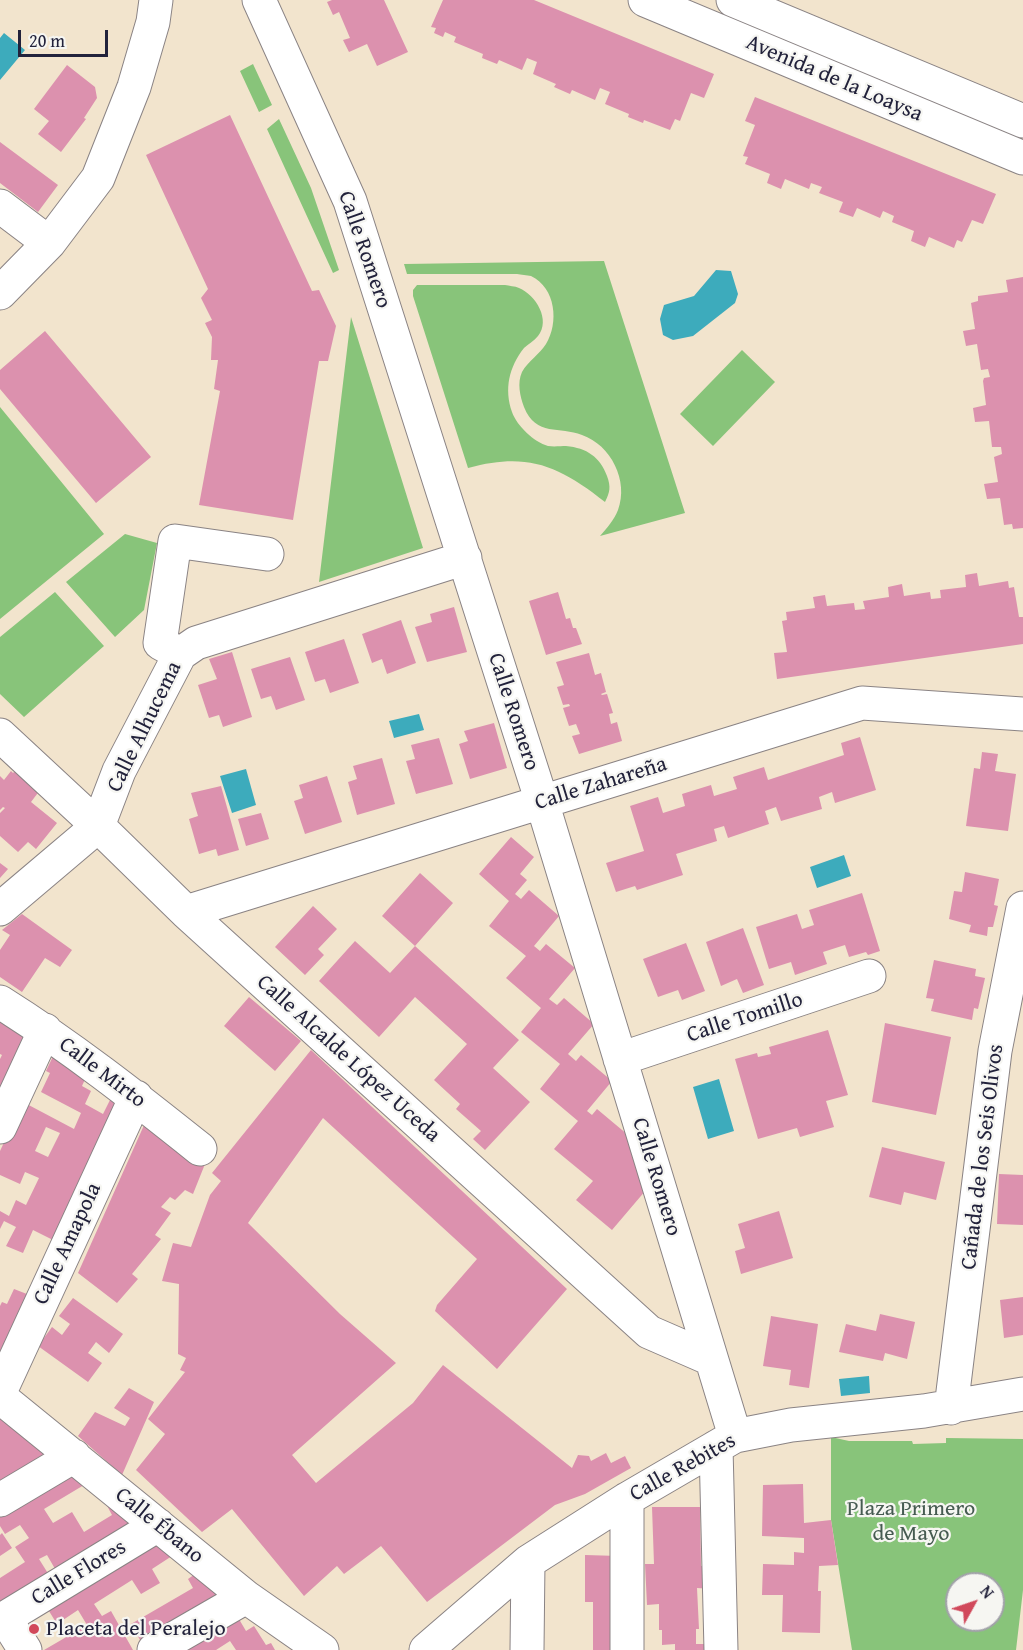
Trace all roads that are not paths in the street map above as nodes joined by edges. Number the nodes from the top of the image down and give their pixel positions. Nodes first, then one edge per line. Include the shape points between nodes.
1 (259, 0) edge
2 (645, 0) edge
3 (734, 0) edge
4 (159, 7) edge
5 (1023, 121) edge
6 (1023, 158) edge
7 (0, 206) edge
8 (49, 243) junction
9 (0, 292) edge
10 (267, 554) dead end
11 (465, 558) junction
12 (180, 654) junction
13 (1023, 714) edge
14 (0, 735) edge
15 (542, 802) junction
16 (98, 826) junction
17 (1023, 908) edge
18 (0, 909) edge
19 (186, 912) junction
20 (869, 976) dead end
21 (0, 1002) edge
22 (45, 1030) junction
23 (620, 1059) junction
24 (136, 1097) junction
25 (0, 1127) edge
26 (200, 1149) dead end
27 (711, 1359) junction
28 (0, 1392) edge
29 (1023, 1394) edge
30 (0, 1397) edge
31 (951, 1408) junction
32 (725, 1441) junction
33 (74, 1455) junction
34 (627, 1499) junction
35 (0, 1500) edge
36 (158, 1525) junction
37 (528, 1562) junction
38 (246, 1597) junction
39 (3, 1620) edge
40 (25, 1650) edge
41 (154, 1650) edge
42 (322, 1650) edge
43 (426, 1650) edge
44 (527, 1650) edge
45 (627, 1650) edge
46 (722, 1650) edge

1 - 11 street, Calle Romero via 350,201
2 - 6 street, Avenida de la Loaysa
3 - 5 street, Avenida de la Loaysa
4 - 8 street via 99,178
7 - 8 street
8 - 9 street
10 - 12 street via 175,541 160,643
11 - 12 street, Calle Alhucema via 196,643
11 - 15 street, Calle Romero
12 - 16 street, Calle Alhucema via 119,771
13 - 15 street, Calle Zahareña via 862,703
14 - 16 street, Calle Alcalde López Uceda
15 - 19 street, Calle Zahareña
15 - 23 street, Calle Romero
16 - 18 street, Calle Alhucema
16 - 19 street, Calle Alcalde López Uceda
17 - 31 street, Cañada de los Seis Olivos via 995,1051
19 - 27 street, Calle Alcalde López Uceda via 649,1332
20 - 23 street, Calle Tomillo
21 - 22 street, Calle Mirto
22 - 24 street, Calle Mirto
22 - 25 street
23 - 27 street, Calle Romero
24 - 26 street, Calle Mirto
24 - 28 street, Calle Amapola
27 - 32 street, Calle Romero
29 - 31 street, Calle Rebites
30 - 33 street, Calle Ébano
31 - 32 street, Calle Rebites via 790,1425
32 - 34 street, Calle Rebites
32 - 46 street, Calle Romero
33 - 35 street
33 - 36 street, Calle Ébano
34 - 37 street, Calle Rebites
34 - 45 street
36 - 38 street, Calle Ébano
36 - 39 street, Calle Flores
37 - 43 street, Calle Rebites
37 - 44 street
38 - 41 street
38 - 42 street, Calle Ébano
39 - 40 street

